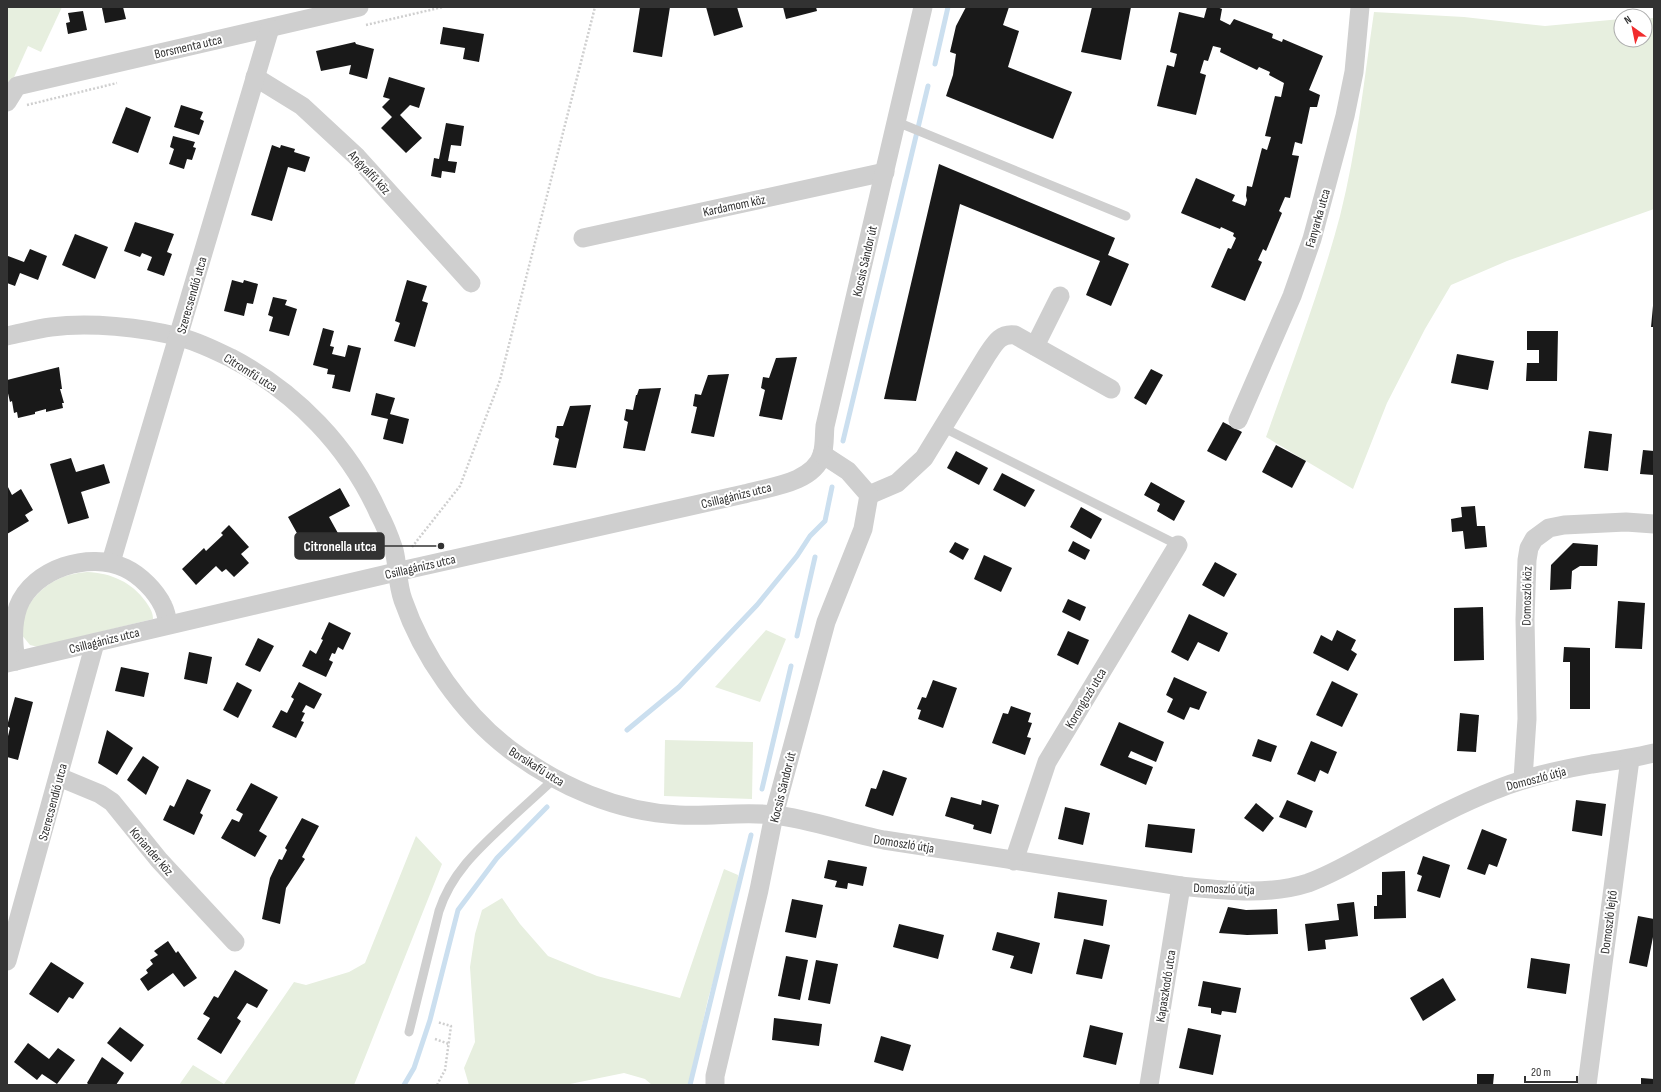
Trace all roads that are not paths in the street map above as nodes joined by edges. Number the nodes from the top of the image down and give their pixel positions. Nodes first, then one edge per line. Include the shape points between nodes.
1 (359, 7) edge
2 (924, 7) edge
3 (1360, 7) edge
4 (270, 28) junction
5 (255, 77) junction
6 (7, 102) edge
7 (903, 125) junction
8 (885, 172) junction
9 (1126, 216) dead end
10 (583, 238) dead end
11 (471, 283) dead end
12 (1060, 296) dead end
13 (7, 336) edge
14 (178, 336) junction
15 (1035, 346) junction
16 (1111, 389) dead end
17 (1238, 420) dead end
18 (942, 427) junction
19 (822, 454) junction
20 (869, 495) junction
21 (1654, 524) edge
22 (1178, 545) joint
23 (111, 562) junction
24 (396, 572) junction
25 (168, 624) junction
26 (95, 643) junction
27 (11, 662) edge
28 (1654, 753) edge
29 (1630, 759) junction
30 (59, 777) junction
31 (554, 779) junction
32 (1523, 779) junction
33 (774, 815) junction
34 (1014, 860) junction
35 (1181, 886) junction
36 (14, 915) edge
37 (233, 944) dead end
38 (7, 961) edge
39 (409, 1032) dead end
40 (715, 1085) edge
41 (1149, 1085) edge
42 (1587, 1085) edge

1 - 4 street, Borsmenta utca
2 - 7 street, Kocsis Sándor út
3 - 17 street, Fanyarka utca via 1354,72 1345,116 1312,239 1292,296
4 - 5 street, Szerecsendió utca
4 - 6 street, Borsmenta utca via 17,86
5 - 11 street, Angyalfű köz via 302,106 357,157
5 - 14 street, Szerecsendió utca
7 - 8 street, Kocsis Sándor út
7 - 9 lane
8 - 10 street, Kardamom köz
8 - 19 street, Kocsis Sándor út via 825,426
12 - 15 street
13 - 14 street, Citromfű utca via 53,327 102,325
14 - 23 street, Szerecsendió utca
14 - 24 street, Citromfű utca via 219,352 259,374 294,400 322,426 371,496 394,552
15 - 16 street
15 - 18 street via 1015,335 1008,334 997,340
18 - 20 street via 924,458 897,483
18 - 22 lane
19 - 20 street via 848,471
19 - 24 street, Csillagánizs utca via 813,469 801,478 744,494
20 - 33 street, Kocsis Sándor út via 863,529 826,622
21 - 32 street, Domoszló köz via 1626,522 1564,525 1549,528 1534,539 1527,560 1527,719
22 - 34 street, Korongozó utca via 1047,762
23 - 25 street via 126,568 152,590 163,606
23 - 27 street via 74,564 52,571 37,581 26,592 18,606
24 - 25 street, Csillagánizs utca
24 - 31 street, Borsikafű utca via 411,620 442,676 495,738
25 - 26 street, Csillagánizs utca
26 - 27 street, Csillagánizs utca
26 - 30 street, Szerecsendió utca
28 - 29 street, Domoszló útja
29 - 32 street, Domoszló útja via 1586,765
29 - 42 street, Domoszló lejtő
30 - 36 street, Szerecsendió utca
30 - 37 street, Koriander köz via 100,794 112,802
31 - 33 street, Borsikafű utca via 600,799 648,811 678,815
31 - 39 lane via 474,853 444,895
32 - 35 street, Domoszló útja via 1457,806 1333,872 1307,883 1279,889 1247,890
33 - 34 street, Domoszló útja via 877,839
33 - 40 street, Kocsis Sándor út
34 - 35 street, Domoszló útja
35 - 41 street, Kapaszkodó utca
36 - 38 street, Szerecsendió utca

